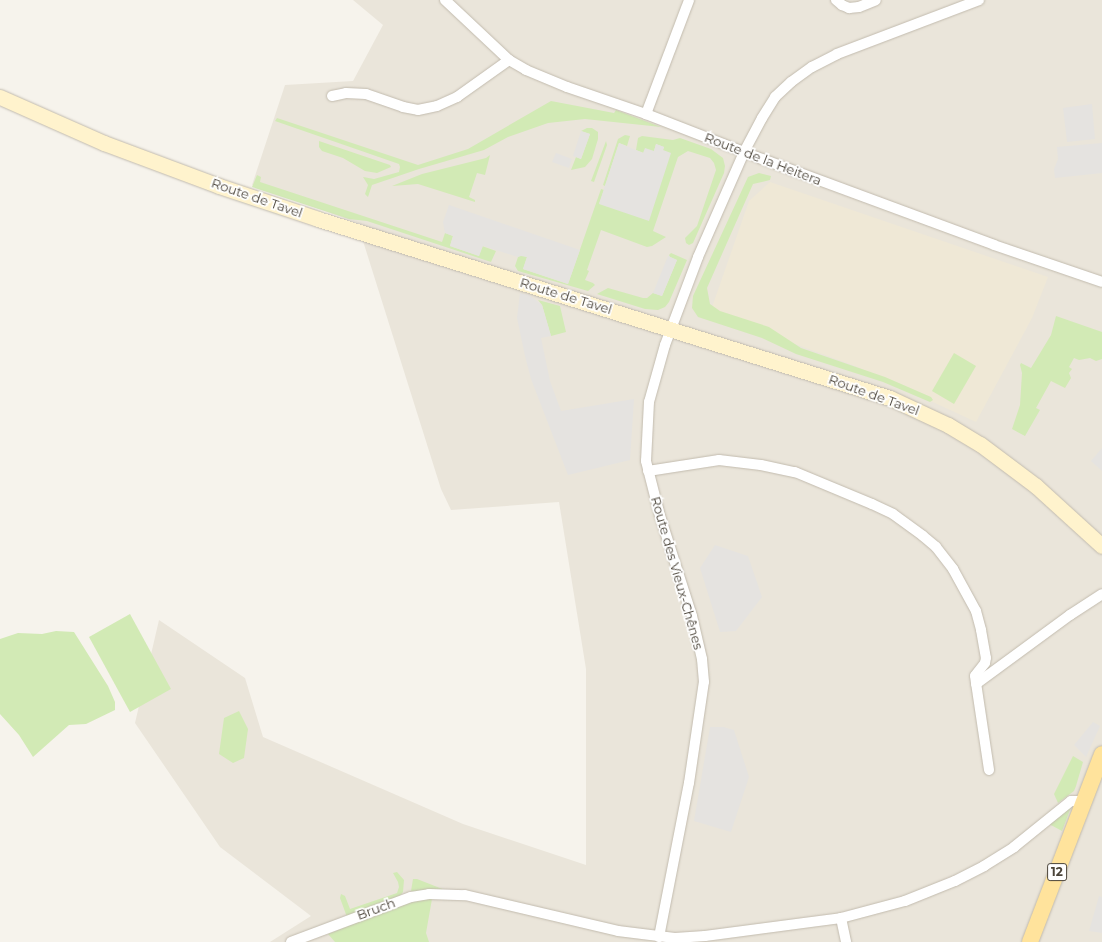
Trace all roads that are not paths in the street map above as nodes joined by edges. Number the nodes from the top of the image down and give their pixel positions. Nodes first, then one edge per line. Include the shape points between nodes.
1 (445, 0) edge
2 (689, 0) edge
3 (836, 0) edge
4 (876, 0) edge
5 (979, 0) edge
6 (509, 60) junction
7 (332, 96) dead end
8 (0, 97) edge
9 (646, 114) junction
10 (744, 152) junction
11 (1102, 282) edge
12 (670, 328) junction
13 (648, 471) junction
14 (1102, 546) edge
15 (1102, 594) edge
16 (976, 684) junction
17 (1102, 754) edge
18 (989, 770) dead end
19 (1084, 801) junction
20 (841, 918) junction
21 (659, 937) junction
22 (291, 942) edge
23 (846, 942) edge
24 (1030, 942) edge

1 - 6 street, Route de la Heitera
2 - 9 street
3 - 4 street via 849,8
5 - 10 street, Route des Vieux-Chênes via 872,39 812,67 775,97
6 - 7 street via 457,97 437,106 418,110 366,94 346,93
6 - 9 street, Route de la Heitera via 567,87
8 - 12 main road, Route de Tavel via 97,140 219,186
9 - 10 street, Route de la Heitera
10 - 11 street, Route de la Heitera via 994,245
10 - 12 street, Route des Vieux-Chênes via 698,256
12 - 13 street, Route des Vieux-Chênes via 649,402 646,453
12 - 14 main road, Route de Tavel via 890,398 948,425 998,457 1036,486
13 - 16 street via 719,460 779,469 812,478 841,490 912,526 945,558 976,611 986,658 985,664 975,676
13 - 21 street, Route des Vieux-Chênes via 692,616 702,659 704,682 689,783
15 - 16 street
16 - 18 street
17 - 19 main road, 12
19 - 20 street, Bruch via 1070,801 1014,847 955,881 910,899
19 - 24 main road, 12
20 - 21 street, Bruch via 705,936
20 - 23 street
21 - 22 street, Bruch via 618,931 465,895 429,894 411,897

